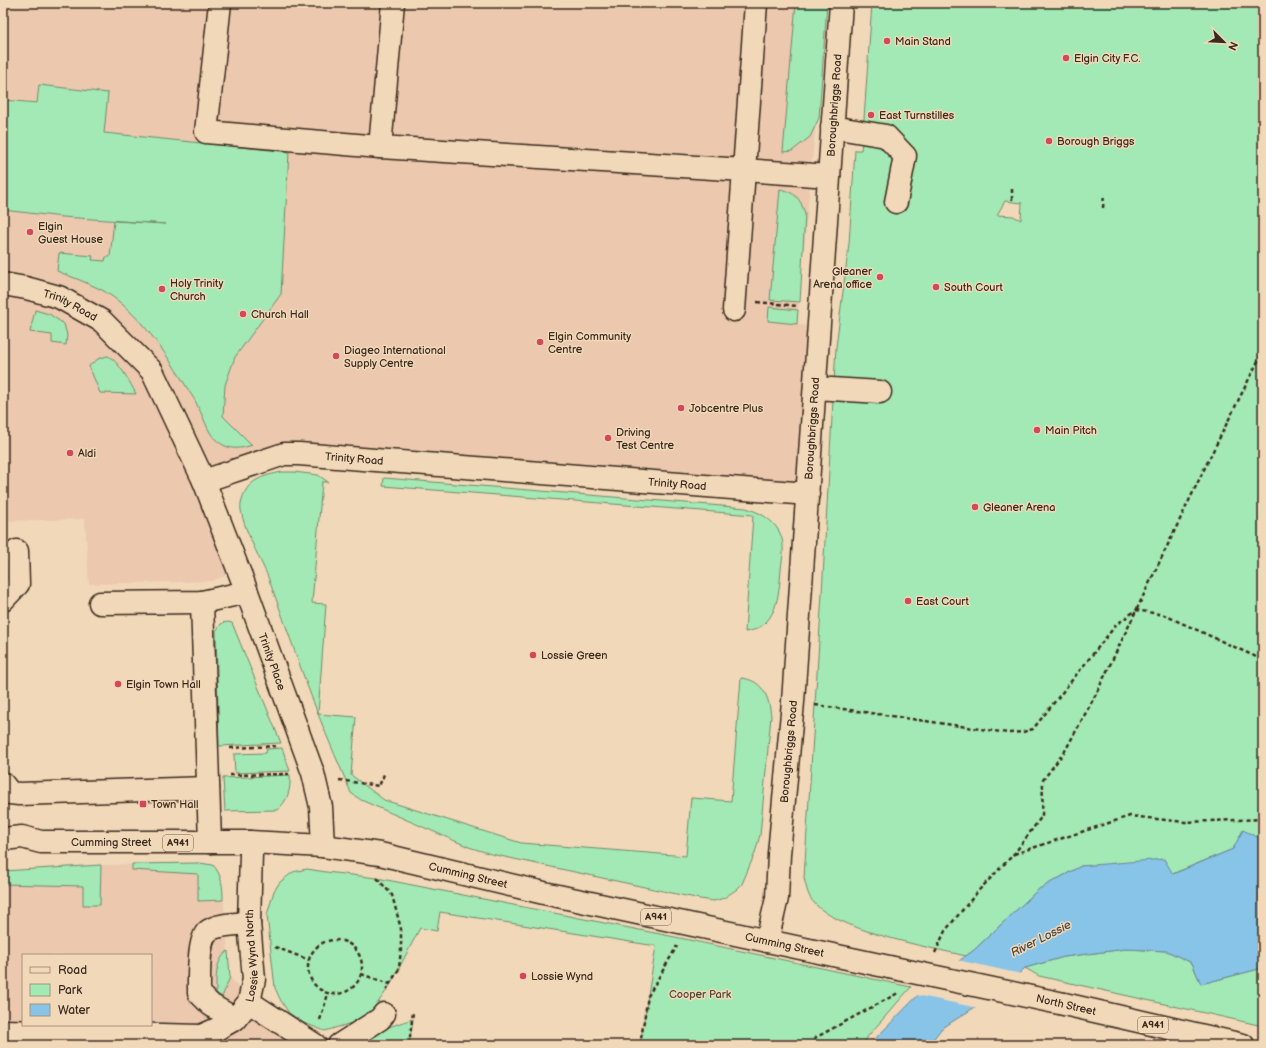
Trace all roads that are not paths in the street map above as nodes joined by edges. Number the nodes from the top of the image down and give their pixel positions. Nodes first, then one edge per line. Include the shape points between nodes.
1 (220, 3) edge
2 (393, 3) edge
3 (756, 3) edge
4 (841, 3) edge
5 (832, 127) junction
6 (380, 147) junction
7 (744, 170) junction
8 (829, 176) junction
9 (896, 202) dead end
10 (3, 284) edge
11 (734, 305) road end
12 (815, 388) junction
13 (880, 392) dead end
14 (204, 481) junction
15 (808, 494) junction
16 (17, 551) dead end
17 (247, 592) junction
18 (3, 600) edge
19 (202, 602) junction
20 (100, 604) dead end
21 (208, 782) junction
22 (3, 784) edge
23 (3, 839) edge
24 (41, 842) junction
25 (210, 842) junction
26 (250, 842) junction
27 (323, 846) junction
28 (3, 855) edge
29 (250, 928) junction
30 (767, 941) junction
31 (889, 967) joint
32 (249, 1002) junction
33 (384, 1005) road end
34 (235, 1019) junction
35 (3, 1031) edge
36 (315, 1045) edge
37 (339, 1045) edge
38 (1242, 1045) edge

1 - 6 street via 206,132
2 - 6 street
3 - 7 street
4 - 5 street, Boroughbriggs Road
5 - 8 street, Boroughbriggs Road
5 - 9 street via 886,136 905,156
6 - 7 street
7 - 8 street
7 - 11 street
8 - 12 street, Boroughbriggs Road
10 - 14 street, Trinity Road via 59,297 102,321 152,371
12 - 13 street
12 - 15 street, Boroughbriggs Road
14 - 15 street, Trinity Road via 284,454 299,454
14 - 17 street, Trinity Place
15 - 30 street, Boroughbriggs Road via 777,898
16 - 18 street via 18,584
17 - 19 street
17 - 27 street, Trinity Place via 313,773 321,807
19 - 20 street
19 - 21 street
21 - 22 street via 19,794 10,793
21 - 25 street
23 - 24 street, Cumming Street / A941 via 22,837
24 - 25 street, Cumming Street / A941
24 - 28 street, Cumming Street / A941 via 24,850
25 - 26 street, Cumming Street / A941
26 - 27 street, Cumming Street / A941
26 - 29 street, Lossie Wynd North
27 - 30 street, Cumming Street / A941 via 380,854 544,893
29 - 32 street, Lossie Wynd North via 254,979
29 - 34 street via 222,925 207,932 201,942 199,993 211,1005
30 - 31 street, Cumming Street / A941
31 - 38 street, North Street / A941, bridge
32 - 34 street, Lossie Wynd North
32 - 36 street
33 - 37 street via 380,1019
34 - 35 street, Lossie Wynd North via 201,1036

